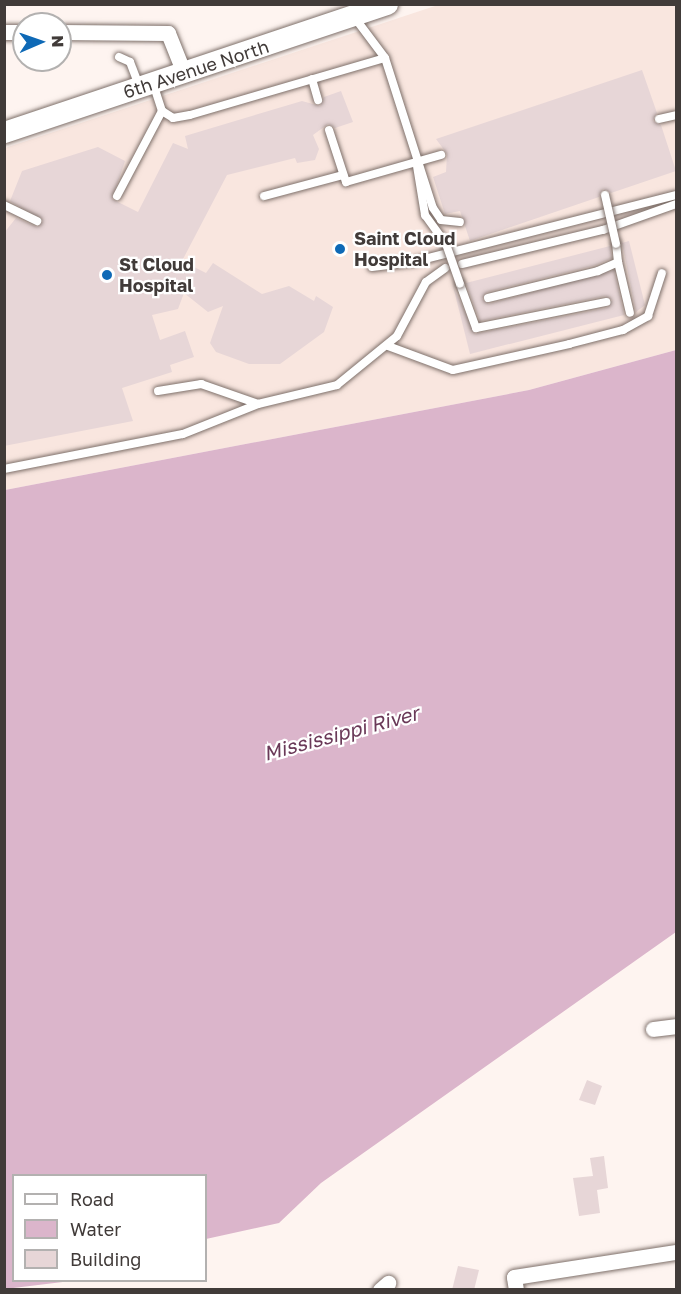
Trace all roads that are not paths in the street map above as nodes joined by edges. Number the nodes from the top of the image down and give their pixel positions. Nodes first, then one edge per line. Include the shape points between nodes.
1 (387, 4) edge
2 (354, 10) edge
3 (72, 32) edge
4 (119, 57) dead end
5 (385, 58) junction
6 (184, 73) junction
7 (312, 80) junction
8 (146, 85) junction
9 (318, 100) dead end
10 (162, 111) junction
11 (676, 115) edge
12 (659, 119) dead end
13 (329, 130) dead end
14 (4, 132) edge
15 (441, 155) dead end
16 (417, 161) junction
17 (343, 175) junction
18 (605, 195) dead end
19 (676, 195) edge
20 (117, 196) dead end
21 (264, 196) dead end
22 (676, 204) edge
23 (4, 206) edge
24 (37, 221) dead end
25 (460, 222) dead end
26 (618, 262) junction
27 (462, 264) dead end
28 (372, 267) dead end
29 (445, 268) dead end
30 (662, 273) dead end
31 (488, 298) dead end
32 (606, 302) dead end
33 (630, 313) dead end
34 (388, 346) junction
35 (158, 391) dead end
36 (258, 404) junction
37 (4, 469) edge
38 (676, 1026) edge
39 (653, 1029) dead end
40 (676, 1252) edge
41 (515, 1283) edge

1 - 2 street, 6th Avenue North
2 - 5 lane
2 - 6 street, 6th Avenue North
3 - 6 street via 168,33
4 - 8 lane via 130,62
5 - 7 lane
5 - 16 lane
6 - 8 street, 6th Avenue North
7 - 9 lane
7 - 10 lane via 190,115 173,118
8 - 10 lane
8 - 14 street, 6th Avenue North
10 - 20 lane
11 - 12 lane
13 - 17 lane
15 - 16 lane
16 - 17 lane via 357,181 346,182
16 - 25 lane via 441,220
16 - 32 lane, bridge via 416,183 425,216 446,244 476,328
17 - 21 lane
18 - 26 lane, bridge
19 - 28 lane via 414,262
22 - 27 lane via 603,230
23 - 24 lane
26 - 31 lane via 598,272
26 - 33 lane
29 - 34 lane via 426,282
30 - 34 lane via 648,316 623,330 453,370
34 - 36 lane via 337,385
35 - 36 lane via 201,384
36 - 37 lane via 183,434
38 - 39 street
40 - 41 street

